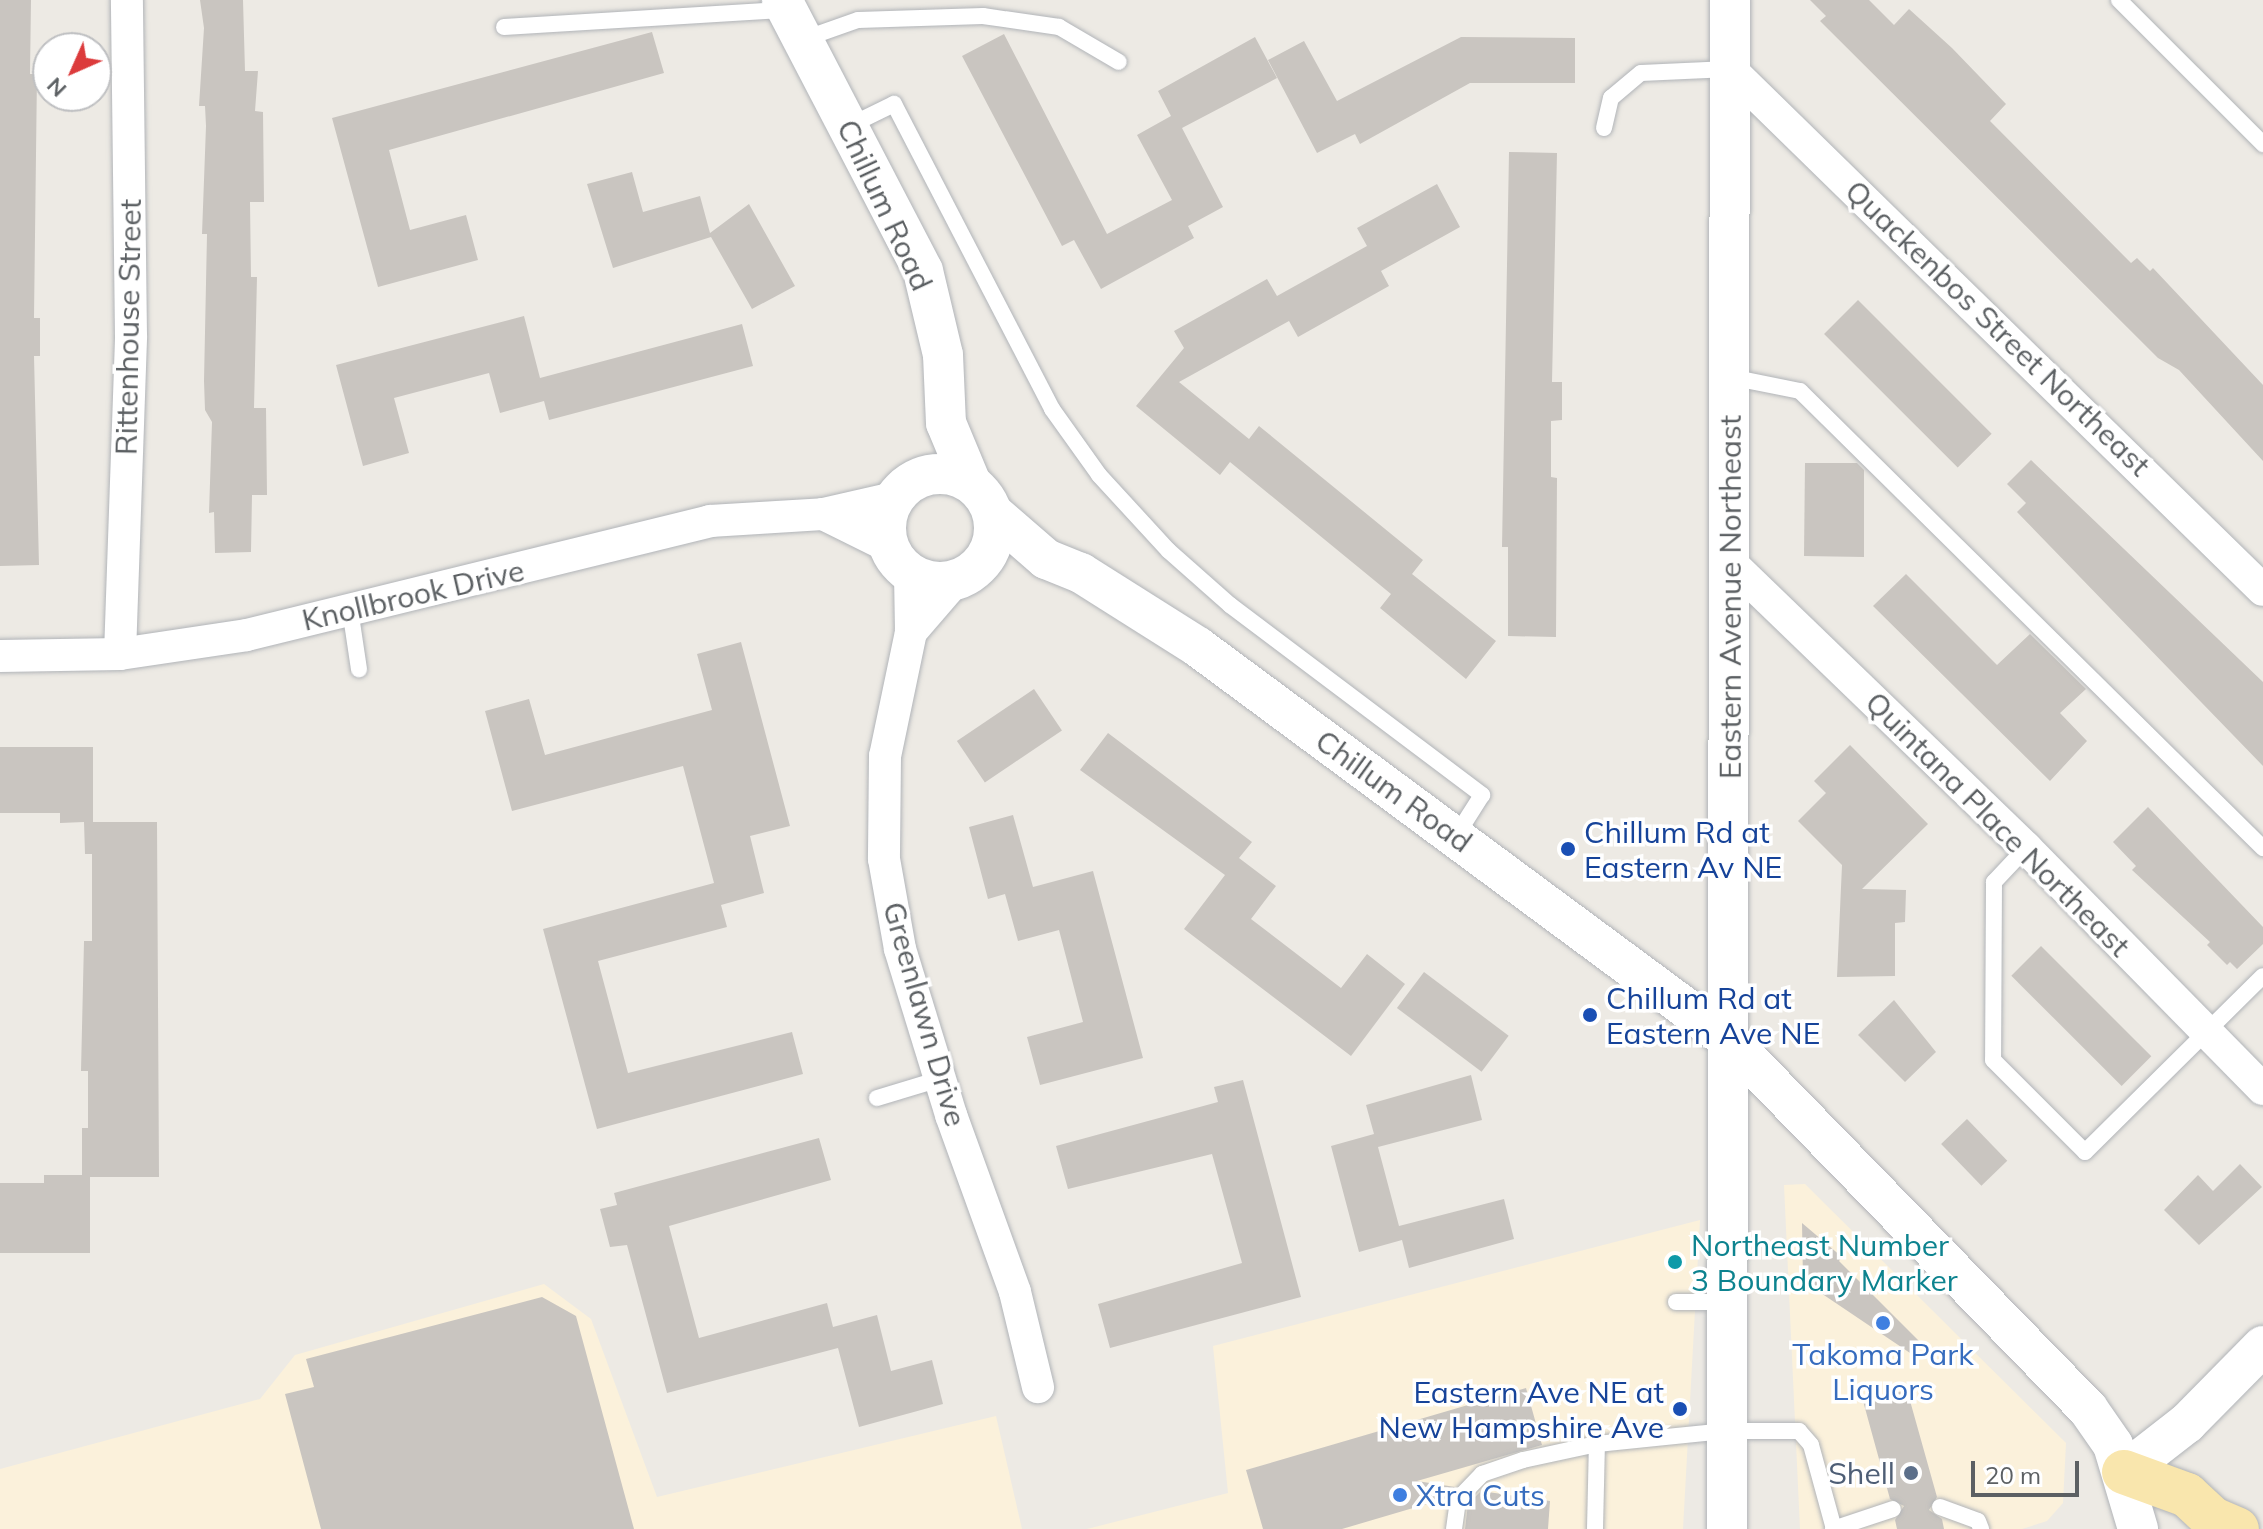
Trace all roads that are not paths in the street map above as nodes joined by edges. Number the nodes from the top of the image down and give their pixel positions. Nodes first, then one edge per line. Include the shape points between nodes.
1 (127, 0) edge
2 (1730, 0) edge
3 (2119, 0) edge
4 (791, 16) edge
5 (504, 27) dead end
6 (1119, 62) dead end
7 (1730, 69) junction
8 (849, 126) junction
9 (1604, 128) dead end
10 (2263, 144) edge
11 (1730, 377) junction
12 (946, 423) junction
13 (906, 488) junction
14 (982, 498) junction
15 (823, 514) junction
16 (1046, 559) junction
17 (899, 560) junction
18 (1729, 561) junction
19 (968, 573) junction
20 (2263, 590) edge
21 (350, 609) junction
22 (911, 632) junction
23 (120, 654) junction
24 (0, 656) edge
25 (359, 669) dead end
26 (1456, 836) junction
27 (2026, 848) junction
28 (2263, 848) edge
29 (2263, 976) edge
30 (2206, 1032) junction
31 (1729, 1040) junction
32 (940, 1079) junction
33 (2263, 1089) edge
34 (877, 1098) dead end
35 (1676, 1302) dead end
36 (1729, 1302) junction
37 (2263, 1346) edge
38 (1038, 1387) dead end
39 (1726, 1431) junction
40 (1597, 1444) junction
41 (2124, 1472) junction
42 (1940, 1507) dead end
43 (1893, 1509) dead end
44 (1454, 1529) edge
45 (1595, 1529) edge
46 (1727, 1529) edge
47 (1834, 1529) edge
48 (1981, 1529) edge
49 (2138, 1529) edge
50 (2237, 1529) edge

1 - 23 street, Rittenhouse Street via 131,336
2 - 7 street, Eastern Avenue Northeast
3 - 10 lane
4 - 5 lane
4 - 6 lane via 983,16 1059,27
4 - 8 street, Chillum Road
7 - 9 lane via 1641,73 1611,98
7 - 11 street, Eastern Avenue Northeast
7 - 20 street, Quackenbos Street Northeast
8 - 12 street, Chillum Road via 923,271 943,355
8 - 26 lane via 894,104 1052,409 1099,475 1169,551 1230,605 1482,795
11 - 18 street, Eastern Avenue Northeast
11 - 28 lane via 1800,391
12 - 13 street, Chillum Road via 935,456
12 - 14 street, Chillum Road
13 - 14 street via 946,474
13 - 15 street, Knollbrook Drive
13 - 17 street via 885,529
14 - 16 street, Chillum Road
14 - 19 street via 995,532
15 - 17 street, Knollbrook Drive
15 - 21 street, Knollbrook Drive via 710,521
16 - 19 street, Chillum Road
16 - 26 street, Chillum Road via 1081,573 1198,647
17 - 19 street via 927,581
17 - 22 street, Greenlawn Drive
18 - 27 street, Quintana Place Northeast
18 - 31 street, Eastern Avenue Northeast
19 - 22 street, Greenlawn Drive
21 - 23 street, Knollbrook Drive via 247,635
21 - 25 lane
22 - 32 street, Greenlawn Drive via 885,756 884,859 900,949
23 - 24 street, Knollbrook Drive
26 - 31 street, Chillum Road
27 - 30 street, Quintana Place Northeast
27 - 30 lane via 1994,882 1993,1060 2085,1152
29 - 30 lane
30 - 33 street, Quintana Place Northeast
31 - 36 street, Eastern Avenue Northeast
31 - 41 street, Chillum Road via 2088,1409
32 - 34 lane
32 - 38 street, Greenlawn Drive via 1015,1292
35 - 36 lane
36 - 39 street, Eastern Avenue Northeast
37 - 41 street via 2187,1423
39 - 40 lane
39 - 46 street, Eastern Avenue Northeast
39 - 47 lane via 1799,1431 1811,1445
40 - 44 lane via 1482,1474 1458,1499
40 - 45 lane
41 - 49 street, Chillum Road
41 - 50 main road via 2187,1495 2213,1519
42 - 48 lane via 1978,1521
43 - 47 lane

